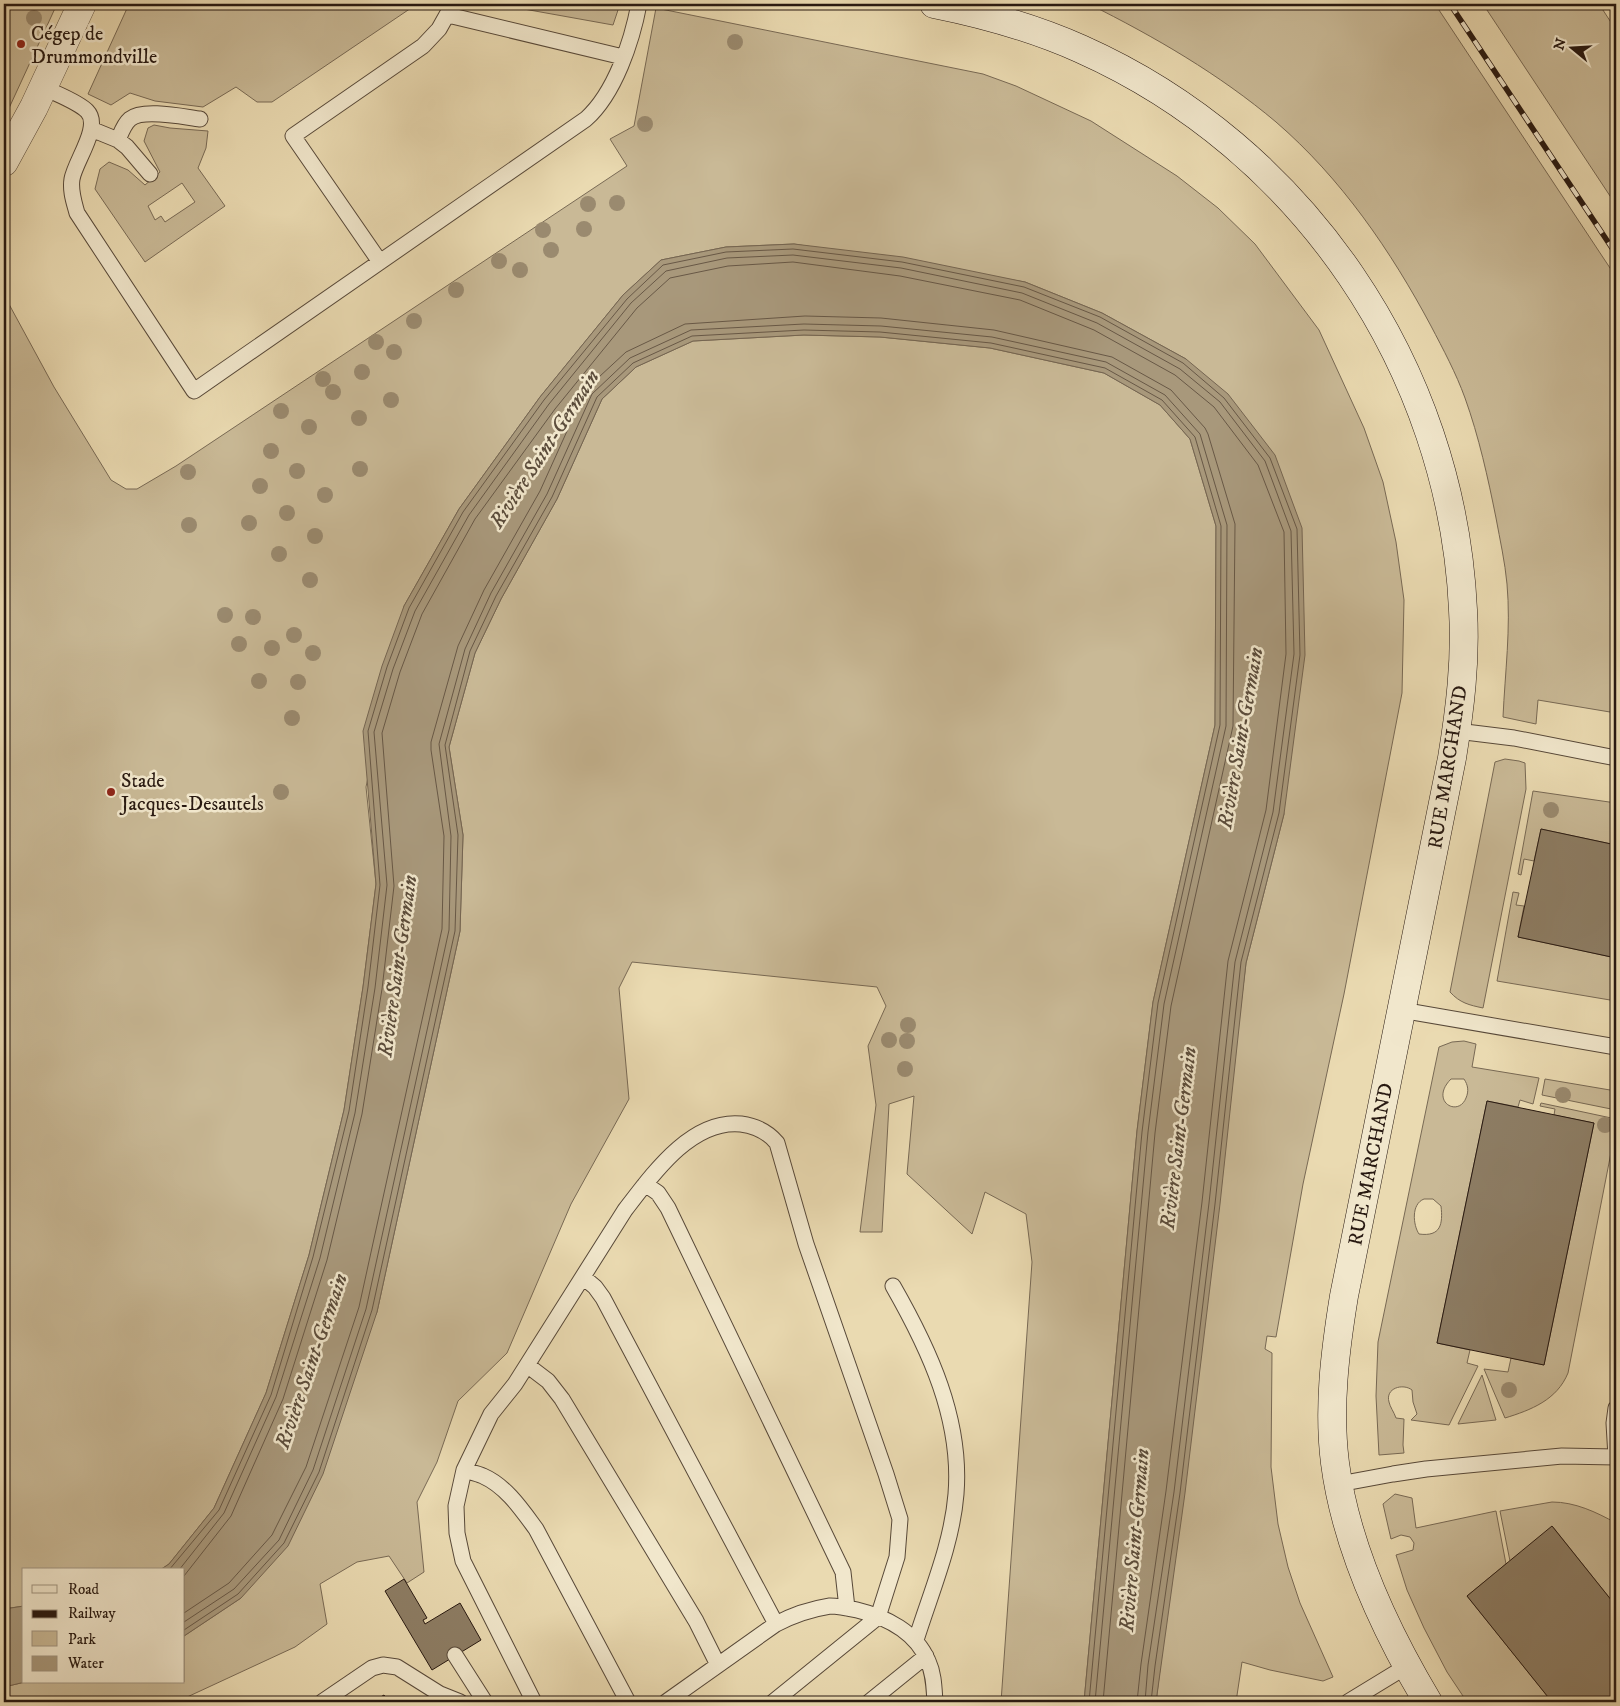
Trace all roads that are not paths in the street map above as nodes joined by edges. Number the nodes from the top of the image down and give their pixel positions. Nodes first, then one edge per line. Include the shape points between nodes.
1 (82, 4) edge
2 (639, 4) edge
3 (934, 4) edge
4 (451, 9) edge
5 (623, 57) junction
6 (43, 87) junction
7 (200, 119) dead end
8 (91, 128) junction
9 (118, 140) junction
10 (4, 162) edge
11 (150, 174) dead end
12 (380, 262) junction
13 (1457, 731) junction
14 (1616, 758) edge
15 (1401, 1010) junction
16 (1616, 1048) edge
17 (645, 1184) junction
18 (583, 1277) junction
19 (893, 1286) dead end
20 (527, 1364) junction
21 (1616, 1408) edge
22 (1616, 1457) edge
23 (464, 1470) junction
24 (1339, 1484) junction
25 (847, 1608) junction
26 (878, 1617) junction
27 (776, 1624) junction
28 (916, 1640) junction
29 (455, 1655) dead end
30 (926, 1656) junction
31 (718, 1665) junction
32 (1407, 1666) junction
33 (322, 1702) edge
34 (460, 1702) edge
35 (485, 1702) edge
36 (534, 1702) edge
37 (628, 1702) edge
38 (666, 1702) edge
39 (773, 1702) edge
40 (869, 1702) edge
41 (935, 1702) edge
42 (1348, 1702) edge
43 (1428, 1702) edge

1 - 6 street
2 - 5 lane
3 - 13 street, RUE MARCHAND via 1024,27 1079,48 1178,104 1221,135 1268,176 1308,218 1349,271 1389,336 1417,399 1447,494 1464,612
4 - 5 lane
4 - 12 lane via 438,30 422,46 293,136
5 - 12 lane via 603,100 586,119
6 - 8 lane via 86,110 93,123
6 - 10 street
7 - 9 lane via 140,114 125,125
8 - 9 lane
8 - 12 lane via 72,181 77,213 194,391
9 - 11 lane
13 - 14 lane via 1514,738
13 - 15 street, RUE MARCHAND
15 - 16 lane
15 - 24 street, RUE MARCHAND via 1339,1328 1333,1415
17 - 18 lane
17 - 25 lane via 658,1193 668,1208 838,1563
17 - 26 lane via 685,1144 712,1127 732,1123 752,1126 770,1134 777,1143 806,1244 900,1519 897,1557
18 - 20 lane
18 - 27 lane via 603,1298
19 - 28 lane via 940,1381 956,1448 956,1494 947,1543
20 - 23 lane via 491,1414
20 - 31 lane via 548,1381 562,1400 696,1621
21 - 22 lane
22 - 24 lane via 1562,1456 1426,1469
23 - 36 lane via 456,1506 457,1534 463,1561
23 - 37 lane via 485,1476 502,1489 536,1529
24 - 32 street, RUE MARCHAND via 1360,1563
25 - 26 lane
25 - 27 lane via 832,1606 795,1614
26 - 28 lane
26 - 39 lane
27 - 31 lane
28 - 30 lane
29 - 35 lane
30 - 40 lane
30 - 41 lane via 933,1675
31 - 38 lane
32 - 42 lane
32 - 43 street, RUE MARCHAND
33 - 34 lane via 372,1668 383,1665 397,1668

